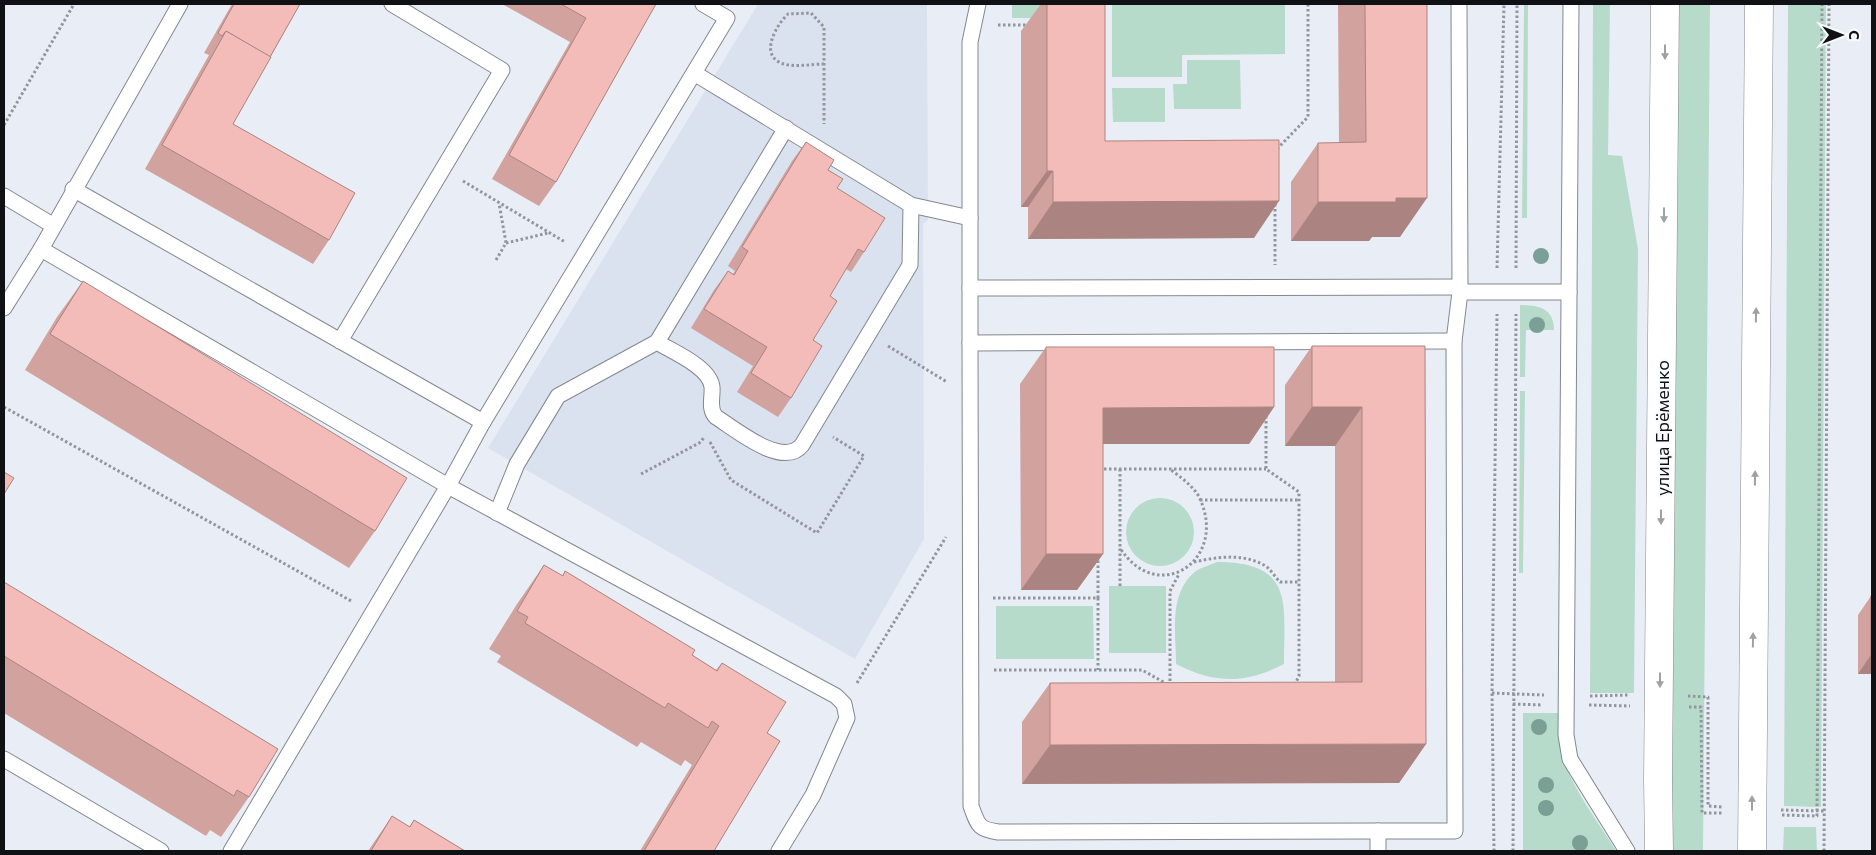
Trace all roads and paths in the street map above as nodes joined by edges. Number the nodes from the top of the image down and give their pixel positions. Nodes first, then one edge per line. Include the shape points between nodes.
1 (74, 4) edge
2 (180, 4) edge
3 (392, 4) edge
4 (703, 4) edge
5 (978, 4) edge
6 (1308, 4) edge
7 (1459, 4) edge
8 (1504, 4) edge
9 (1517, 4) edge
10 (1571, 4) edge
11 (1665, 4) edge
12 (1759, 4) edge
13 (1830, 4) edge
14 (993, 25) dead end
15 (1039, 25) dead end
16 (824, 64) junction
17 (694, 73) junction
18 (4, 125) edge
19 (786, 128) junction
20 (1275, 151) edge
21 (825, 152) junction
22 (443, 169) junction
23 (73, 189) junction
24 (4, 196) edge
25 (1275, 197) edge
26 (499, 203) junction
27 (912, 205) junction
28 (970, 218) junction
29 (54, 226) junction
30 (548, 233) junction
31 (506, 242) junction
32 (42, 249) junction
33 (585, 254) junction
34 (496, 260) dead end
35 (970, 288) junction
36 (1275, 288) junction
37 (1460, 290) junction
38 (1497, 292) junction
39 (1516, 292) junction
40 (1569, 292) junction
41 (4, 308) edge
42 (868, 334) junction
43 (340, 341) junction
44 (656, 342) junction
45 (970, 342) junction
46 (1454, 342) junction
47 (924, 368) dead end
48 (4, 407) edge
49 (1266, 410) edge
50 (483, 422) junction
51 (813, 426) junction
52 (1120, 469) junction
53 (1170, 469) junction
54 (1266, 469) junction
55 (641, 474) dead end
56 (1098, 479) edge
57 (448, 486) junction
58 (1200, 500) junction
59 (1299, 500) junction
60 (497, 513) junction
61 (1120, 548) junction
62 (1098, 549) edge
63 (1194, 562) junction
64 (1179, 573) junction
65 (1299, 582) junction
66 (1120, 586) dead end
67 (1098, 598) junction
68 (971, 599) junction
69 (371, 612) junction
70 (971, 670) junction
71 (1098, 670) junction
72 (1170, 686) junction
73 (1180, 686) edge
74 (1289, 686) edge
75 (4, 759) edge
76 (1378, 831) junction
77 (160, 851) edge
78 (231, 851) edge
79 (779, 851) edge
80 (1378, 851) edge
81 (1494, 851) edge
82 (1514, 851) edge
83 (1626, 851) edge
84 (1659, 851) edge
85 (1752, 851) edge
86 (1824, 851) edge

1 - 18 path
2 - 23 lane
3 - 22 lane via 502,70
4 - 17 lane via 727,18
5 - 28 lane via 970,42
6 - 20 path via 1308,117
7 - 37 lane
8 - 38 path
9 - 39 path
10 - 40 lane
11 -> 84 street, улица Ерёменко
85 -> 12 street
13 - 86 path
14 - 15 path
16 - 16 path via 821,24 810,13 788,14 771,40 771,51 776,59 785,64
16 - 21 path
17 - 19 lane
17 - 33 lane
19 - 21 lane
19 - 44 lane
21 - 27 lane
22 - 26 path
22 - 43 lane
23 - 29 lane
23 - 43 lane
24 - 29 lane
25 - 36 path
26 - 30 path
26 - 31 path
27 - 28 lane
27 - 42 lane via 910,265
28 - 35 lane
29 - 32 lane
30 - 31 path
30 - 33 path
31 - 34 path
32 - 41 lane
32 - 57 lane
33 - 50 lane
35 - 36 lane
35 - 45 lane
36 - 37 lane
37 - 38 lane
37 - 46 lane
38 - 39 lane
38 - 81 path via 1492,693
39 - 40 lane
39 - 82 path
40 - 83 lane via 1566,735 1570,759
42 - 47 path
42 - 51 lane
43 - 50 lane
44 - 51 lane via 706,372 712,387 712,408 716,417 771,451 783,453 799,448
44 - 60 lane via 558,396 516,464
45 - 46 lane
45 - 68 lane
46 - 76 lane via 1455,831
48 - 69 path
49 - 54 path
50 - 57 lane
51 - 55 path via 864,456 817,533 731,480 705,434 701,442
52 - 53 path
52 - 56 path via 1098,469
52 - 61 path
53 - 54 path
53 - 58 path
54 - 59 path via 1299,492
57 - 60 lane
57 - 69 lane
58 - 59 path
58 - 63 path via 1206,522 1204,545
59 - 65 path
60 - 79 lane via 836,696 844,704 847,718 813,795
61 - 64 path via 1140,570 1161,575
61 - 66 path
62 - 67 path
63 - 64 path
63 - 65 path via 1216,557 1240,557 1265,565 1280,582
64 - 72 path via 1170,591
65 - 74 path via 1299,676 1296,684
67 - 68 path
67 - 71 path
68 - 70 lane
69 - 78 lane
70 - 71 path
70 - 76 lane via 971,806 974,820 985,830
71 - 72 path via 1142,670
72 - 73 path
75 - 77 lane
76 - 80 lane

